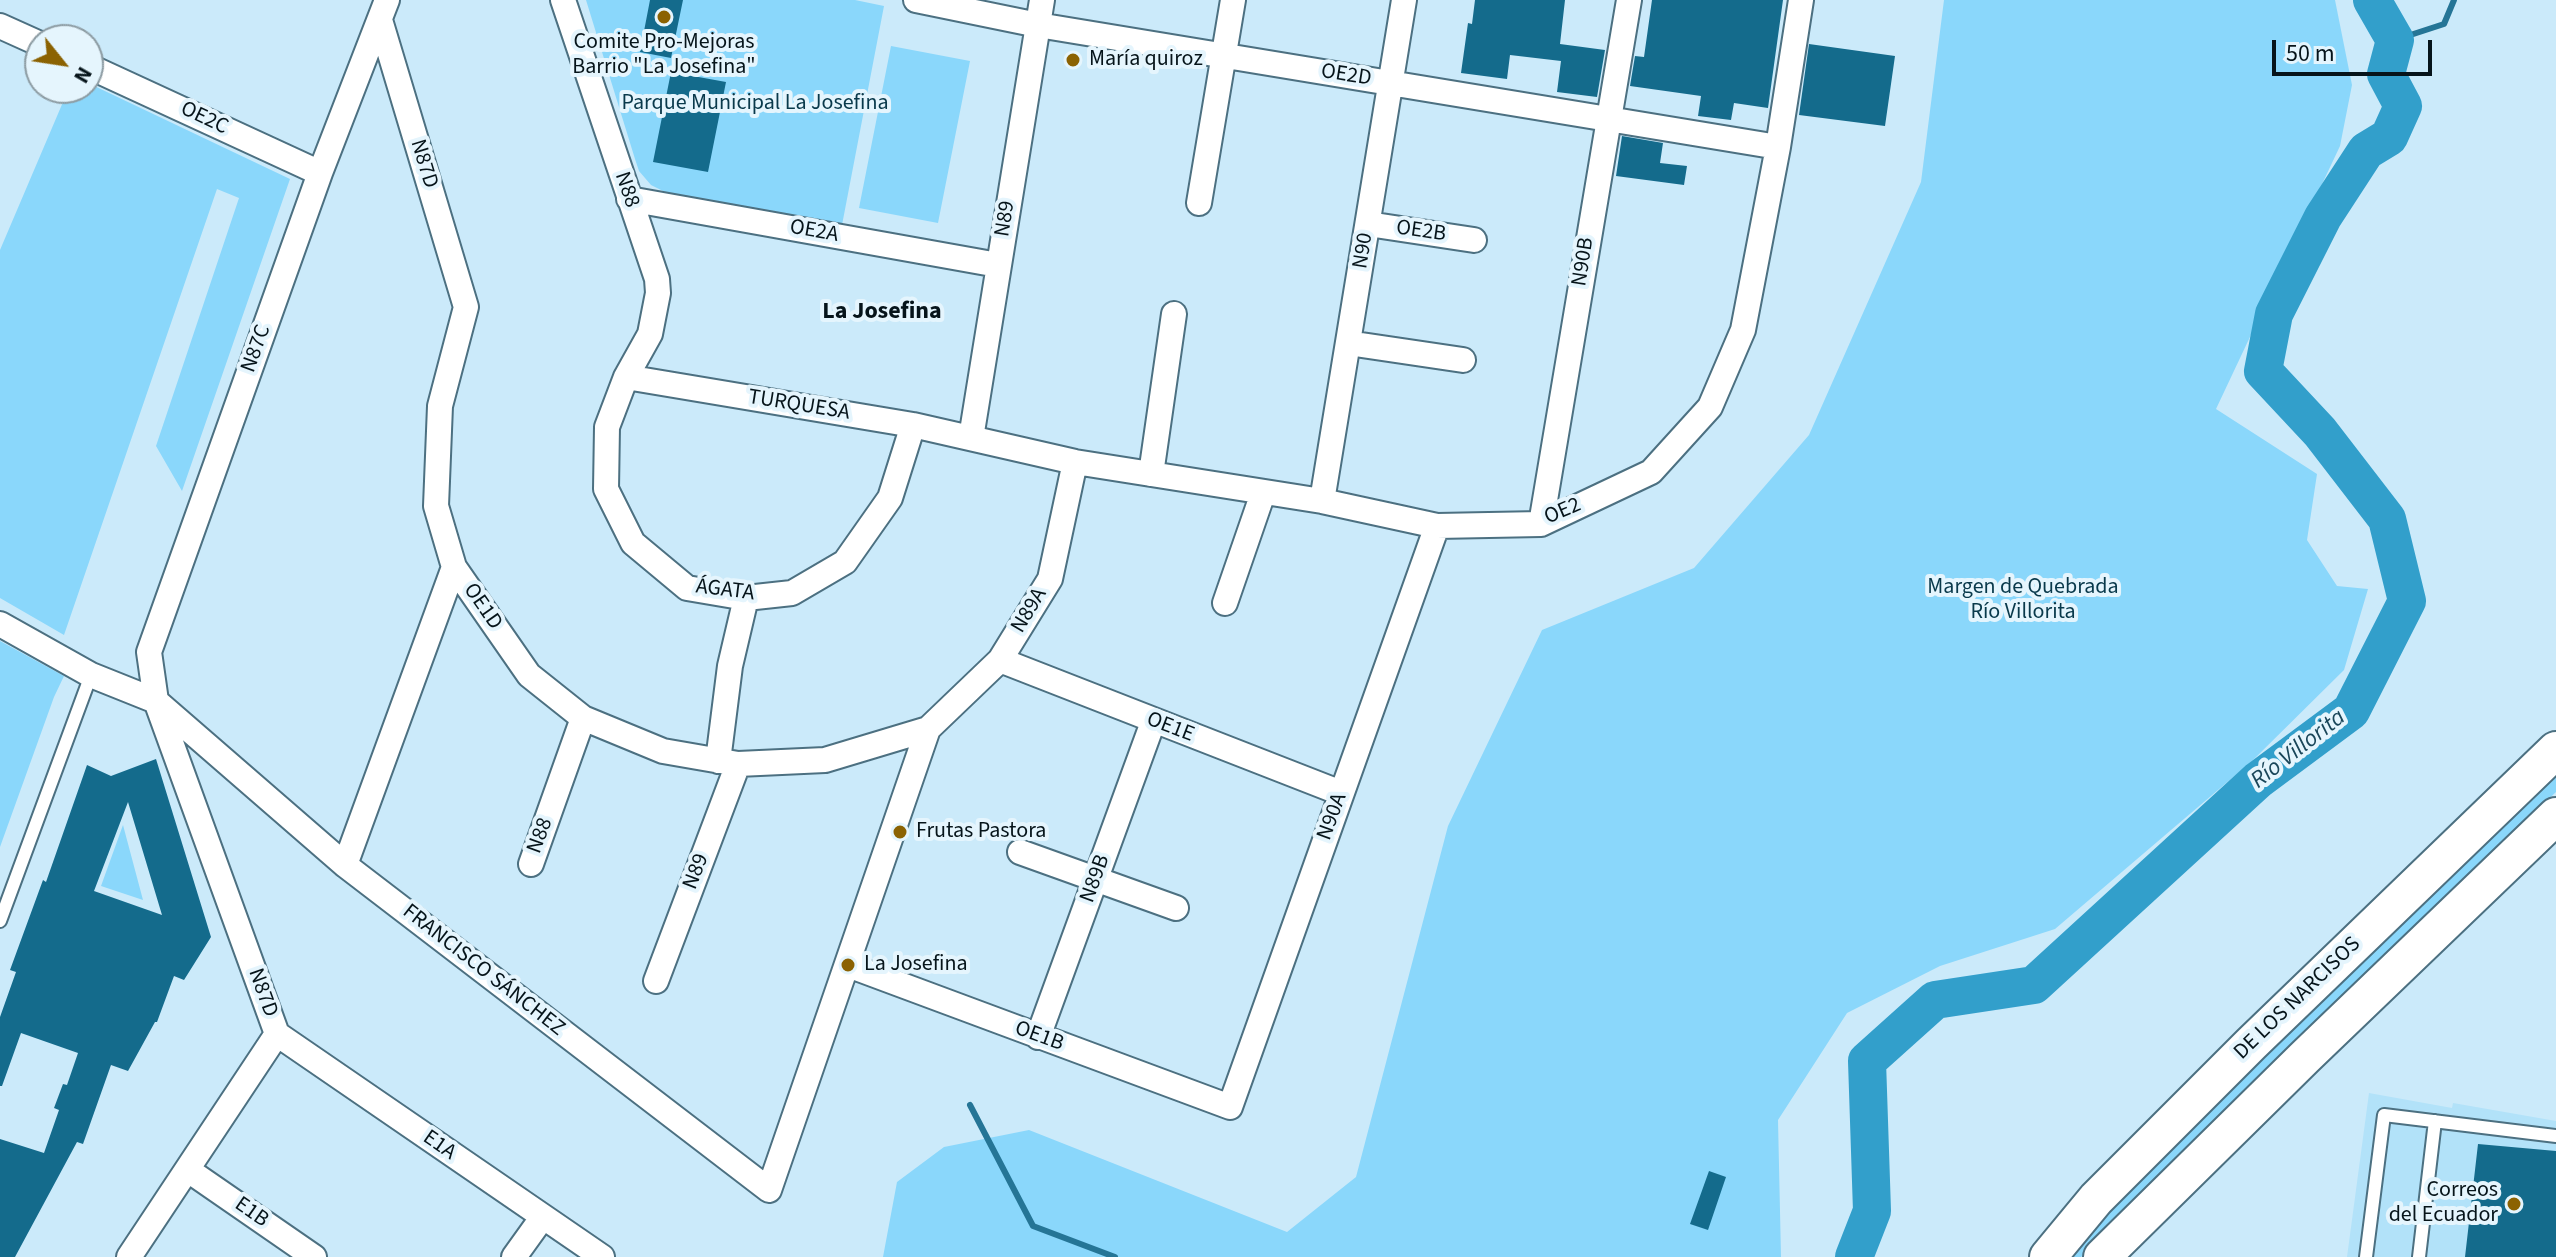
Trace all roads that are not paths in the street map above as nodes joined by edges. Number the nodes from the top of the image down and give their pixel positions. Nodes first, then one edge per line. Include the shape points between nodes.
1 (563, 0) edge
2 (916, 0) edge
3 (1042, 0) edge
4 (1233, 0) edge
5 (1404, 0) edge
6 (1629, 0) edge
7 (1801, 0) edge
8 (383, 10) edge
9 (1038, 25) junction
10 (0, 26) edge
11 (24, 37) edge
12 (1224, 56) junction
13 (104, 73) edge
14 (1391, 83) junction
15 (1608, 121) junction
16 (1778, 147) junction
17 (320, 173) junction
18 (629, 199) junction
19 (1199, 203) dead end
20 (1368, 224) junction
21 (1474, 240) dead end
22 (998, 265) junction
23 (466, 307) joint
24 (1174, 314) dead end
25 (1348, 343) junction
26 (1463, 360) dead end
27 (626, 377) junction
28 (913, 425) junction
29 (971, 438) junction
30 (1075, 462) junction
31 (1151, 474) junction
32 (1263, 493) junction
33 (1322, 501) junction
34 (1541, 524) junction
35 (1437, 526) junction
36 (454, 567) junction
37 (746, 598) junction
38 (1225, 603) dead end
39 (0, 624) edge
40 (1000, 660) junction
41 (91, 675) junction
42 (156, 701) junction
43 (583, 718) junction
44 (1153, 722) junction
45 (928, 729) junction
46 (2556, 750) edge
47 (728, 762) junction
48 (1341, 793) junction
49 (2556, 816) edge
50 (1020, 852) dead end
51 (531, 864) dead end
52 (345, 865) junction
53 (1095, 880) junction
54 (1176, 908) dead end
55 (0, 921) edge
56 (848, 965) junction
57 (656, 981) dead end
58 (277, 1034) junction
59 (1038, 1037) junction
60 (1230, 1107) joint
61 (2435, 1121) junction
62 (2556, 1136) edge
63 (188, 1170) junction
64 (542, 1218) junction
65 (129, 1257) edge
66 (314, 1257) edge
67 (514, 1257) edge
68 (602, 1257) edge
69 (2048, 1257) edge
70 (2102, 1257) edge
71 (2366, 1257) edge
72 (2419, 1257) edge

1 - 18 street, N88
2 - 9 street, OE2D
3 - 9 street, N89
4 - 12 street
5 - 14 street, N90
6 - 15 street, N90B
7 - 16 street, OE2
8 - 17 street, N87C
8 - 23 street, N87D
9 - 12 street, OE2D
9 - 22 street, N89
10 - 11 street
12 - 14 street, OE2D
12 - 19 street
13 - 17 street, OE2C
14 - 15 street, OE2D
14 - 20 street, N90
15 - 16 street, OE2D
15 - 34 street, N90B
16 - 34 street, OE2 via 1743,330 1710,407 1651,472
17 - 42 street, N87C via 149,652
18 - 22 street, OE2A
18 - 27 street, N88 via 658,293 650,334
20 - 21 street, OE2B
20 - 25 street, N90
22 - 29 street, N89
23 - 36 street, OE1D via 440,406 436,506
24 - 31 street
25 - 26 street
25 - 33 street, N90
27 - 28 street, TURQUESA
27 - 37 street, ÁGATA via 607,427 606,489 633,543 687,588
28 - 29 street, TURQUESA
28 - 37 street, ÁGATA via 890,498 845,562 792,593
29 - 30 street, OE2
30 - 31 street, OE2
30 - 40 street, N89A via 1050,579
31 - 32 street, OE2
32 - 33 street, OE2
32 - 38 street
33 - 35 street, OE2
34 - 35 street, OE2
35 - 48 street, N90A
36 - 43 street, OE1D via 529,675
36 - 52 street
37 - 47 street, N89 via 730,666
39 - 41 street, FRANCISCO SÁNCHEZ
40 - 44 street, OE1E
40 - 45 street, N89A
41 - 42 street, FRANCISCO SÁNCHEZ
41 - 55 lane
42 - 52 street, FRANCISCO SÁNCHEZ
42 - 58 street, N87D
43 - 47 street, OE1D via 663,751
43 - 51 street, N88
44 - 48 street, OE1E
44 - 53 street, N89B
45 - 47 street, N89A via 825,760
45 - 56 street, N89A
46 - 69 main road, DE LOS NARCISOS via 2240,1055 2096,1199
47 - 57 street, N89
48 - 60 street, N90A
49 - 70 main road, DE LOS NARCISOS
50 - 53 street
52 - 56 street, FRANCISCO SÁNCHEZ via 769,1190
53 - 54 street
53 - 59 street, N89B
56 - 59 street, OE1B
58 - 63 street, N87D
58 - 64 street, E1A
59 - 60 street, OE1B
61 - 62 lane
61 - 71 lane via 2384,1115
61 - 72 lane
63 - 65 street, N87D
63 - 66 street, E1B
64 - 67 street
64 - 68 street, E1A

